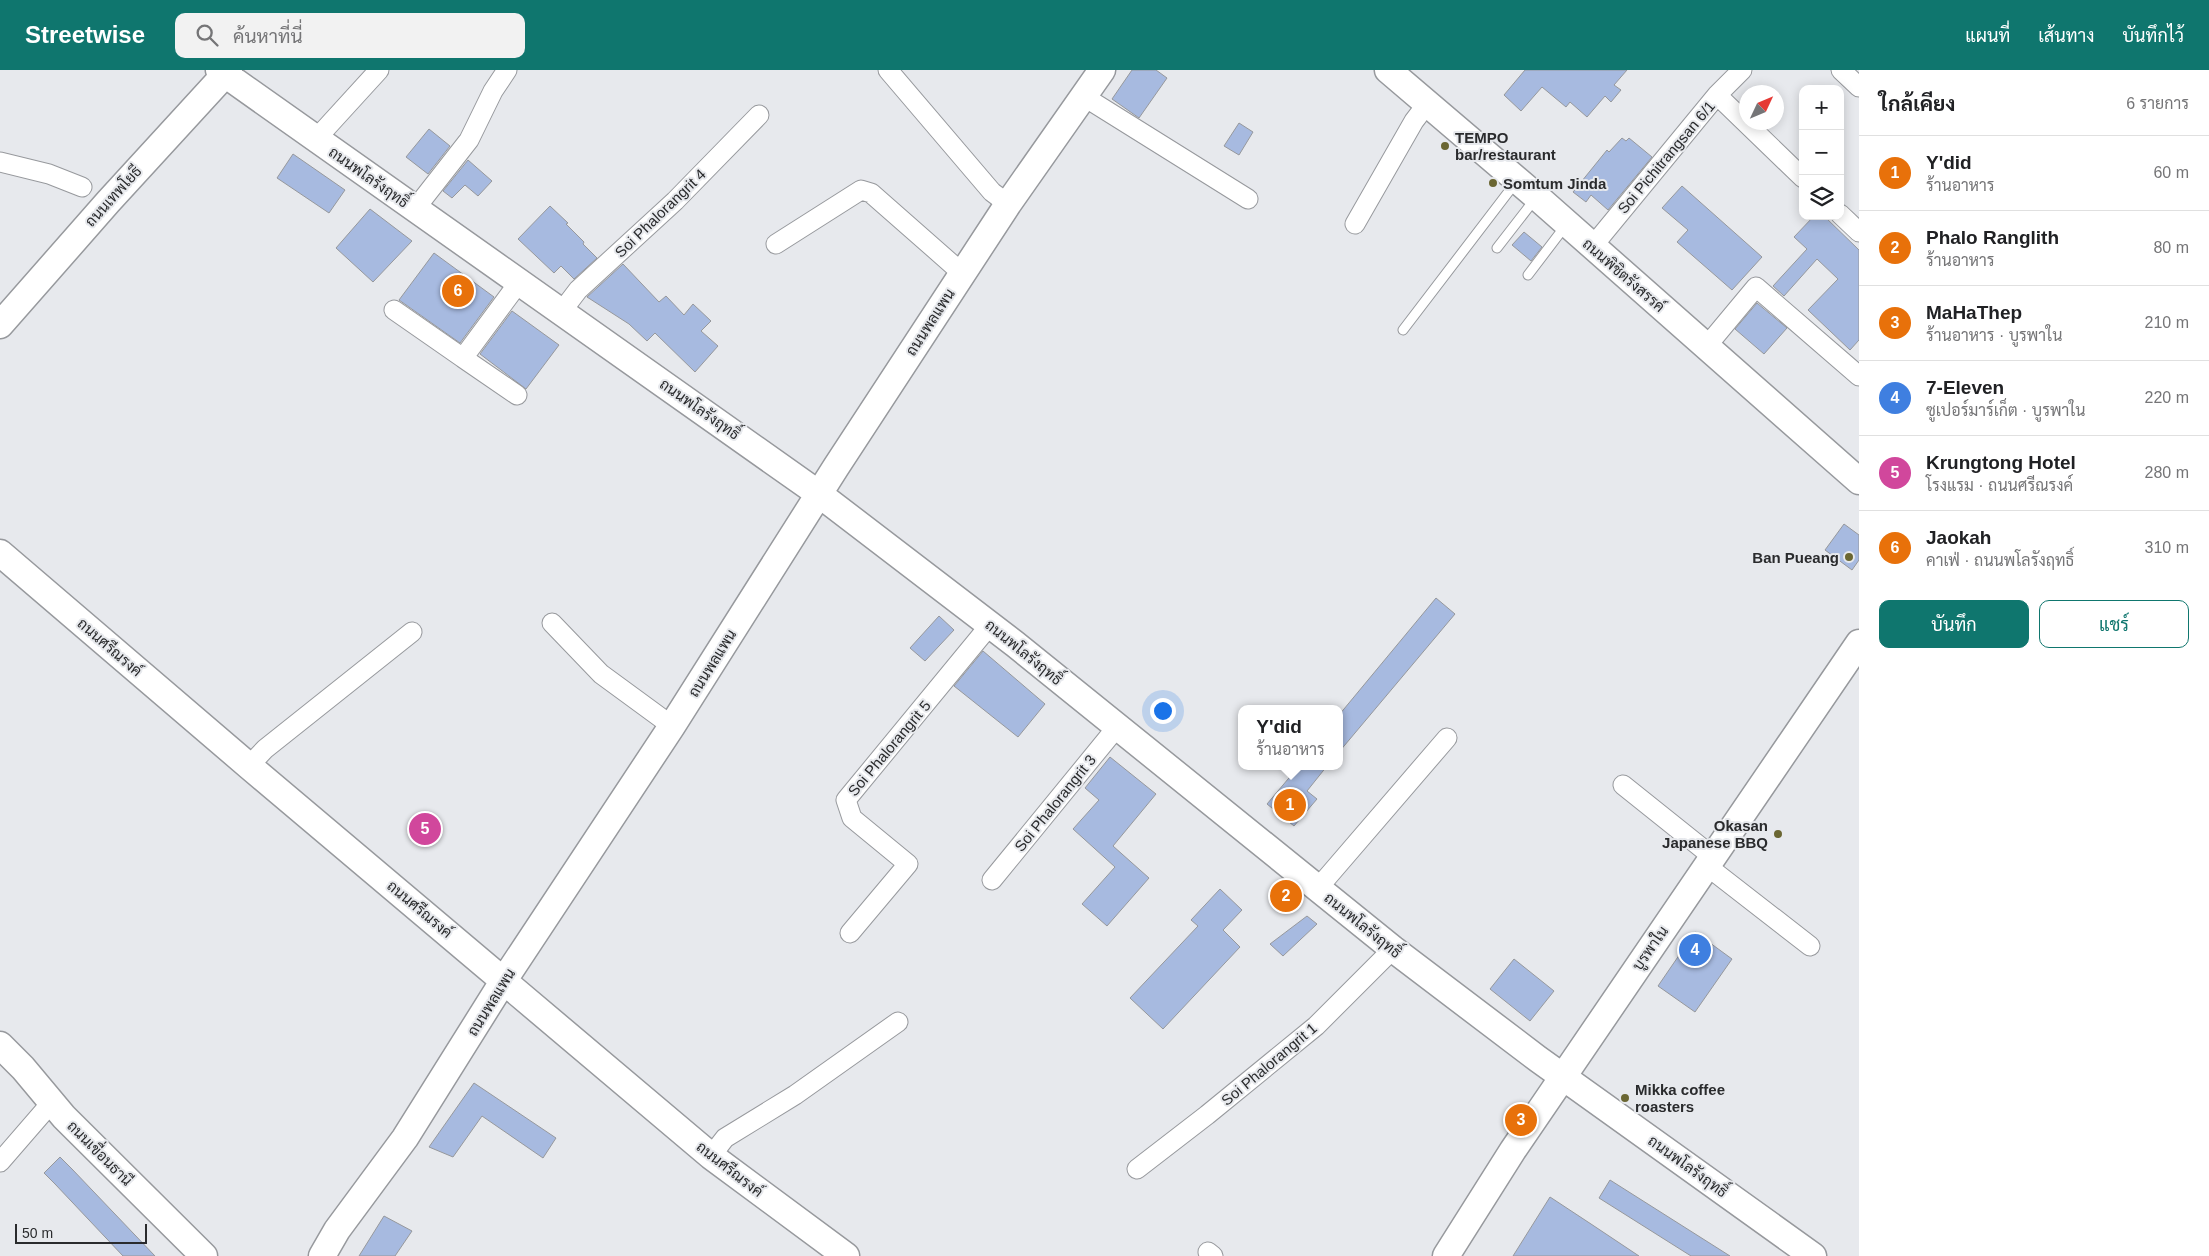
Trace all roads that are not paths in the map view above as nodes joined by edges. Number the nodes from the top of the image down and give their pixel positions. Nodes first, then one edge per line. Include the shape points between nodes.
1 (379, 70) edge
2 (507, 70) edge
3 (888, 70) edge
4 (1102, 70) edge
5 (1388, 70) edge
6 (1742, 70) edge
7 (1841, 70) edge
8 (224, 71) edge
9 (1859, 87) edge
10 (1717, 95) junction
11 (1083, 96) junction
12 (1427, 104) junction
13 (759, 115) dead end
14 (316, 139) junction
15 (0, 162) edge
16 (1800, 175) edge
17 (82, 187) dead end
18 (1527, 188) junction
19 (1248, 199) dead end
20 (1008, 204) junction
21 (415, 209) junction
22 (1844, 218) edge
23 (1355, 224) dead end
24 (1567, 225) junction
25 (1859, 232) edge
26 (776, 244) dead end
27 (1592, 247) junction
28 (1497, 248) dead end
29 (962, 273) junction
30 (1528, 275) dead end
31 (520, 281) junction
32 (394, 310) dead end
33 (562, 311) junction
34 (0, 325) edge
35 (1403, 330) dead end
36 (1706, 347) junction
37 (463, 358) junction
38 (1859, 376) edge
39 (517, 395) dead end
40 (1859, 481) edge
41 (819, 494) junction
42 (0, 553) edge
43 (552, 623) dead end
44 (990, 625) junction
45 (412, 632) dead end
46 (1859, 643) edge
47 (672, 726) junction
48 (1117, 727) junction
49 (1447, 738) dead end
50 (249, 766) junction
51 (1623, 785) dead end
52 (1710, 862) junction
53 (992, 880) dead end
54 (1318, 888) junction
55 (850, 933) dead end
56 (1810, 946) dead end
57 (1393, 949) junction
58 (504, 980) junction
59 (898, 1022) dead end
60 (0, 1045) edge
61 (1563, 1076) junction
62 (52, 1102) junction
63 (712, 1156) junction
64 (0, 1162) edge
65 (1137, 1169) dead end
66 (204, 1256) edge
67 (322, 1256) edge
68 (846, 1256) edge
69 (1446, 1256) edge
70 (1813, 1256) edge

1 - 14 street
2 - 21 street via 469,140
3 - 20 street via 992,192
4 - 11 street, ถนนพลแพน
5 - 12 street, ถนนพิชิตรังสรรค์
6 - 10 street, Soi Pichitrangsan 6/1
7 - 9 street
8 - 14 street, ถนนพโลรังฤทธิ์
8 - 34 street, ถนนเทพโยธี
10 - 16 street
10 - 27 street, Soi Pichitrangsan 6/1
11 - 19 street
11 - 20 street, ถนนพลแพน
12 - 18 street, ถนนพิชิตรังสรรค์
12 - 23 street
13 - 33 street, Soi Phalorangrit 4 via 674,201 578,290
14 - 21 street, ถนนพโลรังฤทธิ์
15 - 17 street via 49,174
18 - 24 street, ถนนพิชิตรังสรรค์
18 - 28 lane
18 - 35 lane
20 - 29 street, ถนนพลแพน
21 - 31 street, ถนนพโลรังฤทธิ์
22 - 25 street
24 - 27 street, ถนนพิชิตรังสรรค์
24 - 30 lane
26 - 29 street via 861,190 871,193
27 - 36 street, ถนนพิชิตรังสรรค์
29 - 41 street, ถนนพลแพน
31 - 33 street, ถนนพโลรังฤทธิ์
31 - 37 street
32 - 37 street
33 - 41 street, ถนนพโลรังฤทธิ์
36 - 38 street via 1756,287
36 - 40 street, ถนนพิชิตรังสรรค์
37 - 39 street
41 - 44 street, ถนนพโลรังฤทธิ์
41 - 47 street, ถนนพลแพน
42 - 50 street, ถนนศรีณรงค์
43 - 47 street via 601,674
44 - 48 street, ถนนพโลรังฤทธิ์
44 - 55 street, Soi Phalorangrit 5 via 846,800 852,818 908,864
45 - 50 street via 265,749
46 - 52 street, บูรพาใน
47 - 58 street, ถนนพลแพน
48 - 53 street, Soi Phalorangrit 3
48 - 54 street, ถนนพโลรังฤทธิ์
49 - 54 street
50 - 58 street, ถนนศรีณรงค์
51 - 52 street
52 - 56 street
52 - 61 street, บูรพาใน
54 - 57 street, ถนนพโลรังฤทธิ์
57 - 61 street, ถนนพโลรังฤทธิ์
57 - 65 street, Soi Phalorangrit 1 via 1316,1026
58 - 63 street, ถนนศรีณรงค์
58 - 67 street, ถนนพลแพน via 405,1138 337,1230
59 - 63 street via 795,1095 725,1138
60 - 62 street, ถนนเขื่อนธานี
61 - 69 street, บูรพาใน
61 - 70 street, ถนนพโลรังฤทธิ์
62 - 64 street
62 - 66 street, ถนนเขื่อนธานี
63 - 68 street, ถนนศรีณรงค์

